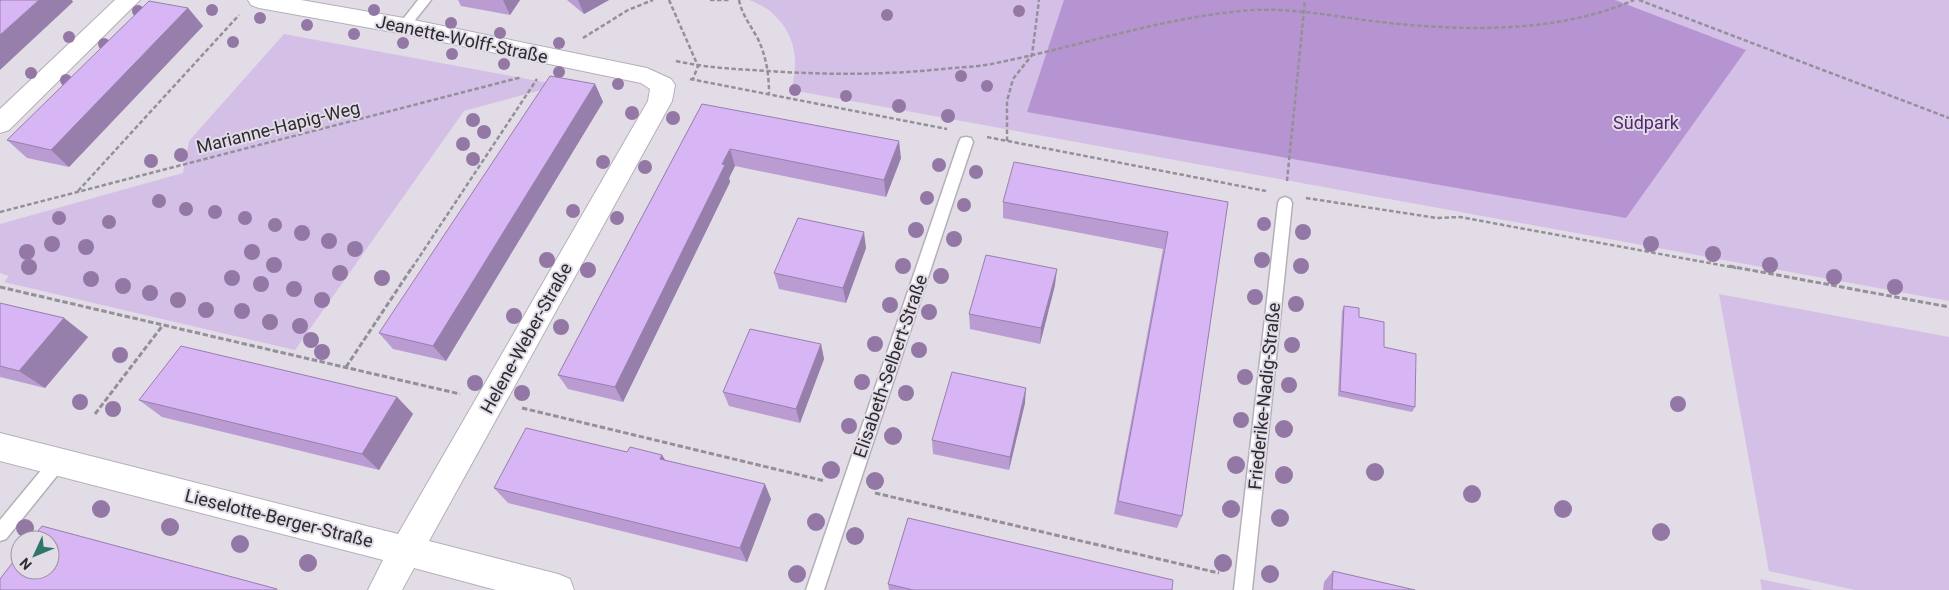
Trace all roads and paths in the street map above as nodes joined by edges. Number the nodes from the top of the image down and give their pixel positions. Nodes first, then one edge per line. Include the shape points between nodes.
1 (129, 0) edge
2 (259, 0) edge
3 (424, 0) edge
4 (653, 0) edge
5 (669, 0) edge
6 (710, 0) edge
7 (730, 0) edge
8 (739, 0) edge
9 (1038, 0) edge
10 (1305, 0) edge
11 (1634, 0) edge
12 (1639, 0) edge
13 (1304, 12) junction
14 (240, 14) dead end
15 (404, 26) junction
16 (1032, 55) junction
17 (549, 65) junction
18 (769, 70) junction
19 (693, 79) dead end
20 (663, 85) joint
21 (769, 94) dead end
22 (1949, 118) edge
23 (0, 124) edge
24 (1007, 141) dead end
25 (966, 142) dead end
26 (1287, 185) dead end
27 (77, 192) junction
28 (1285, 203) dead end
29 (0, 212) edge
30 (0, 287) edge
31 (163, 325) junction
32 (346, 368) junction
33 (491, 401) junction
34 (95, 414) dead end
35 (0, 447) edge
36 (58, 462) junction
37 (850, 487) junction
38 (0, 533) edge
39 (406, 551) junction
40 (1243, 585) edge
41 (384, 590) edge
42 (558, 590) edge
43 (814, 590) edge

1 - 23 street
2 - 15 street, Jeanette-Wolff-Straße
3 - 15 lane
4 - 17 path via 606,22
5 - 19 path via 698,66
6 - 7 path
8 - 18 path via 740,11 757,39
9 - 16 path
10 - 13 path
11 - 13 path via 1609,11 1516,27 1381,22
12 - 22 path
13 - 16 path via 1255,10 1178,19
13 - 26 path
14 - 27 path
15 - 17 street, Jeanette-Wolff-Straße
16 - 18 path via 994,64 893,74
16 - 24 path via 1013,79 1007,101
17 - 20 street, Jeanette-Wolff-Straße via 646,76
17 - 27 path, Marianne-Hapig-Weg
17 - 32 path
18 - 21 path
20 - 33 street, Helene-Weber-Straße via 660,101
25 - 37 lane, Elisabeth-Selbert-Straße
27 - 29 path, Marianne-Hapig-Weg
28 - 40 lane, Friederike-Nadig-Straße
30 - 31 path
31 - 32 path
31 - 34 path
32 - 33 path
33 - 37 path
33 - 39 street, Helene-Weber-Straße
35 - 36 street, Lieselotte-Berger-Straße
36 - 38 lane
36 - 39 street, Lieselotte-Berger-Straße
37 - 40 path
37 - 43 lane, Elisabeth-Selbert-Straße
39 - 41 street, Helene-Weber-Straße
39 - 42 street, Lieselotte-Berger-Straße

